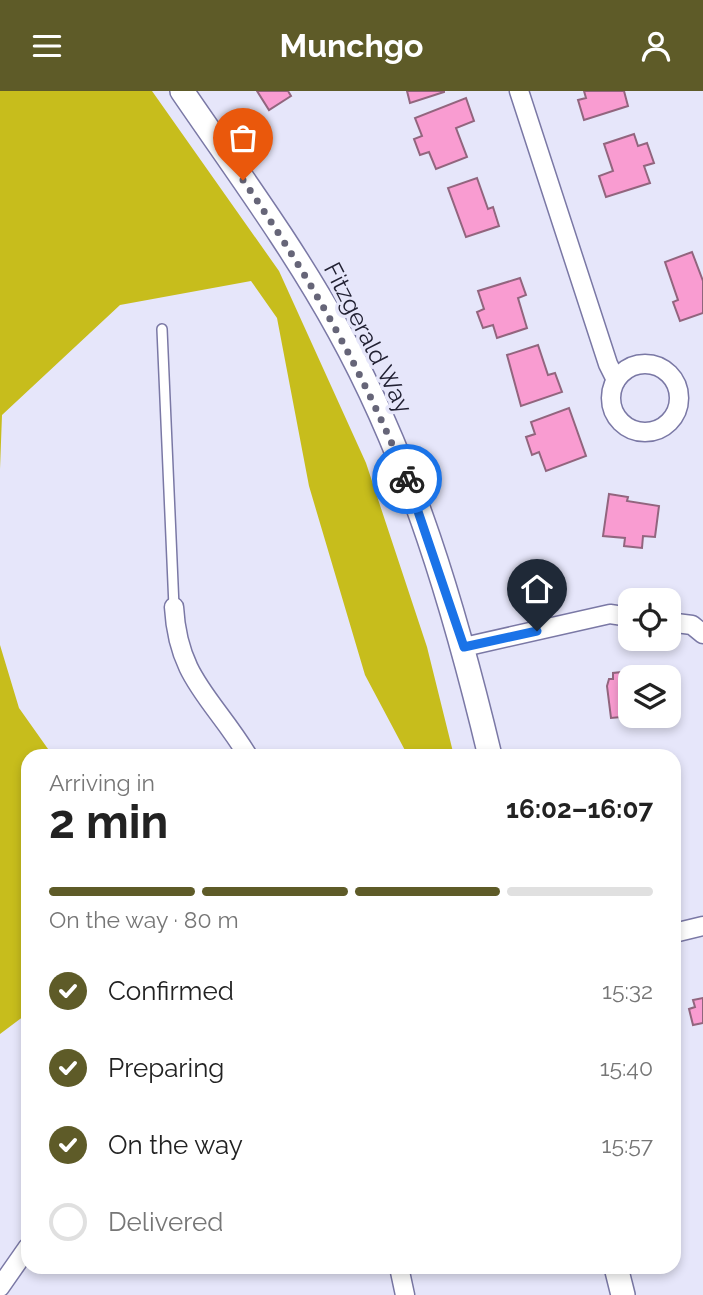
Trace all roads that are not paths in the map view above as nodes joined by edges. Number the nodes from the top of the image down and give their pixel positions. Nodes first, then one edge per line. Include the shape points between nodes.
1 (182, 91) edge
2 (519, 91) edge
3 (162, 329) dead end
4 (616, 380) dead end
5 (174, 607) joint
6 (618, 615) edge
7 (681, 624) edge
8 (703, 634) edge
9 (464, 647) junction
10 (244, 749) edge
11 (489, 749) edge
12 (703, 926) edge
13 (681, 931) edge
14 (21, 1258) edge
15 (400, 1274) edge
16 (618, 1274) edge
17 (0, 1287) edge
18 (405, 1295) edge
19 (623, 1295) edge

1 - 9 street, Fitzgerald Way via 296,258 340,332 408,480
2 - 4 street
3 - 5 lane
5 - 10 street via 176,637 192,679
6 - 9 street
7 - 8 street
9 - 11 street, Fitzgerald Way
12 - 13 street
14 - 17 street
15 - 18 street
16 - 19 street

